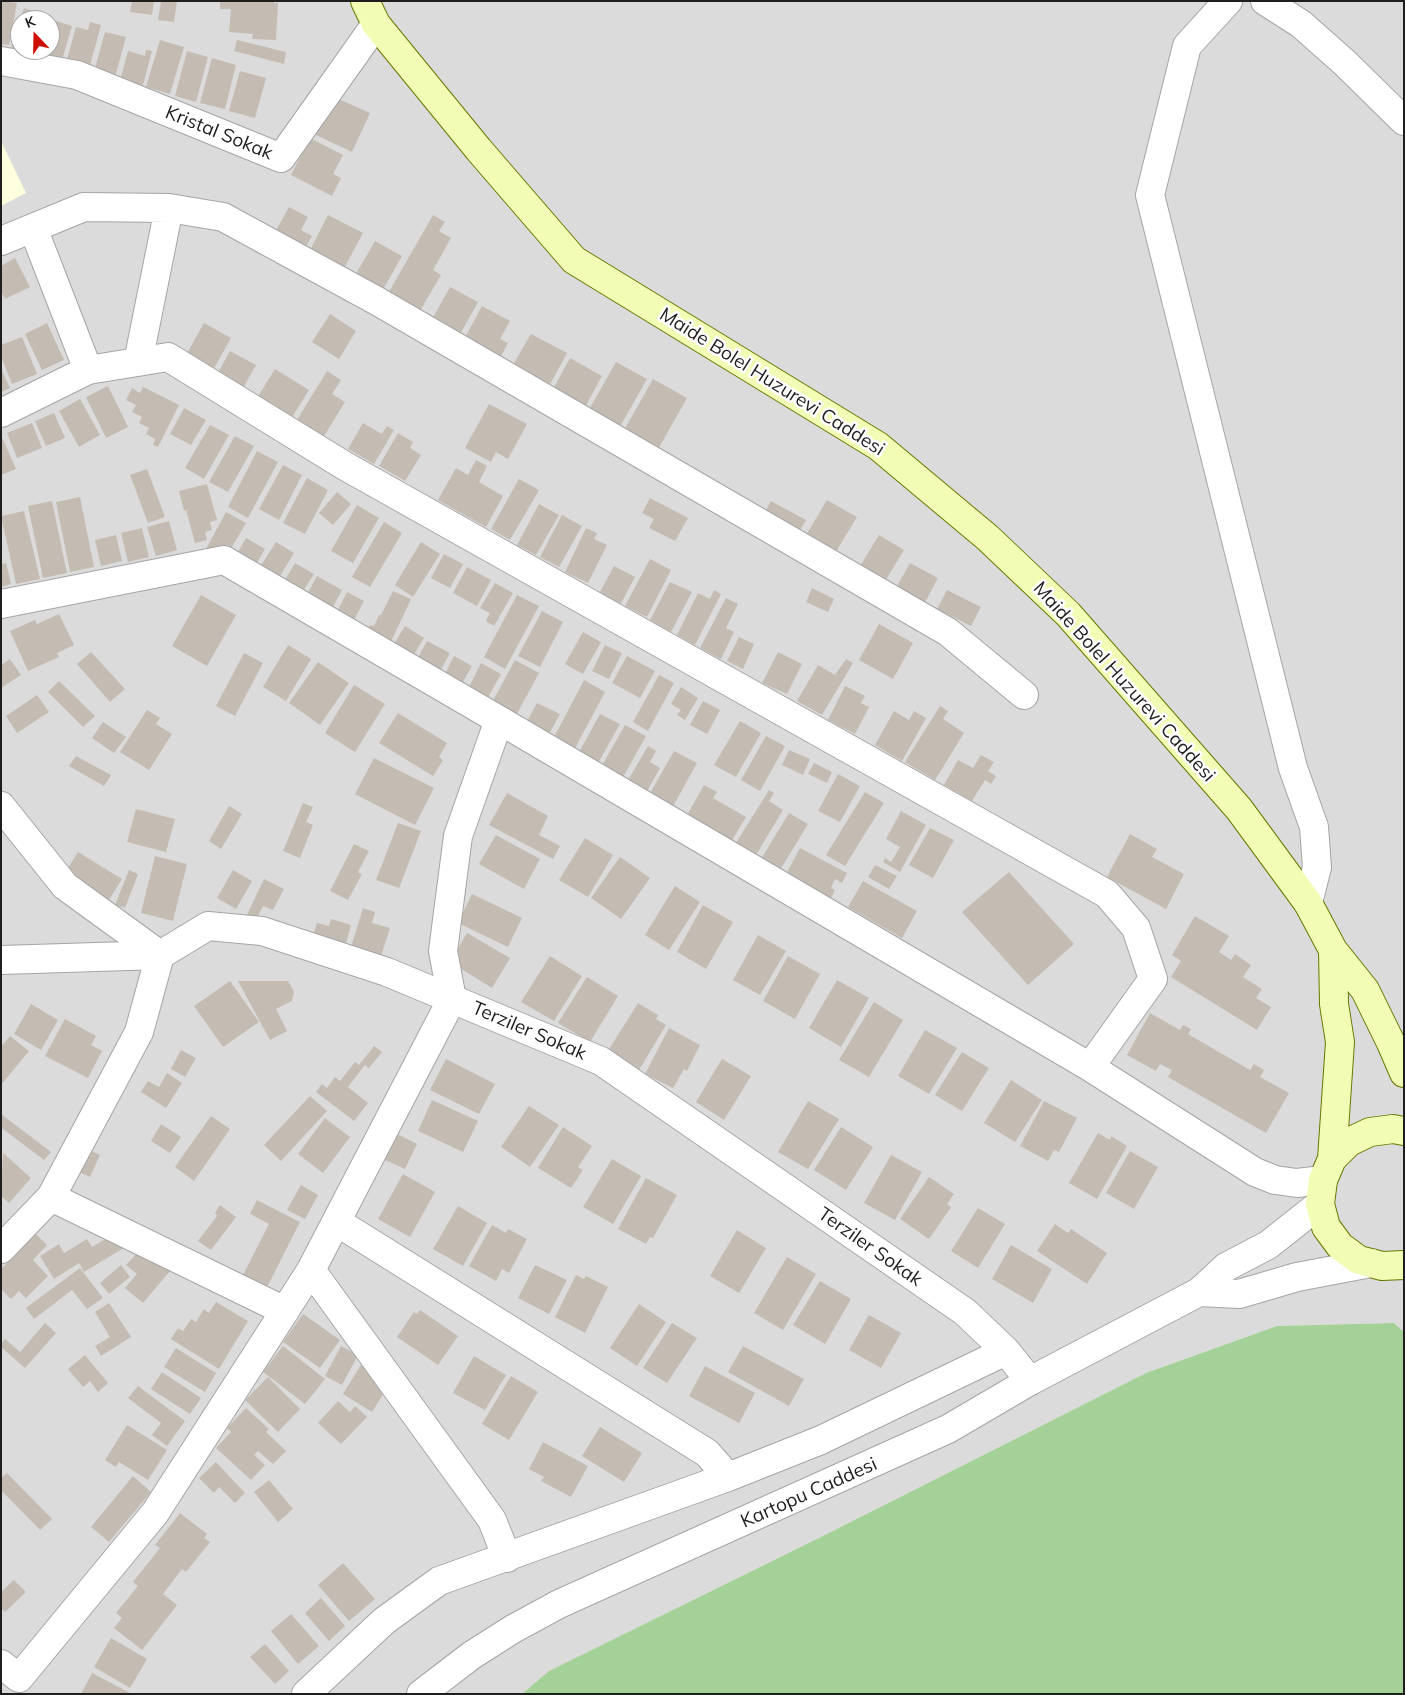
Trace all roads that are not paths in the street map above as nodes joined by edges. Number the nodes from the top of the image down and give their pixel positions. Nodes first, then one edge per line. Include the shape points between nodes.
1 (1228, 1) edge
2 (1265, 1) edge
3 (371, 13) edge
4 (1, 61) edge
5 (1404, 121) edge
6 (169, 208) junction
7 (33, 228) junction
8 (1, 241) edge
9 (138, 362) junction
10 (88, 370) junction
11 (1, 413) edge
12 (1, 604) edge
13 (1024, 695) dead end
14 (498, 720) junction
15 (1, 806) edge
16 (1308, 903) junction
17 (1333, 950) junction
18 (160, 955) junction
19 (1, 960) edge
20 (452, 999) junction
21 (1090, 1067) junction
22 (1404, 1073) edge
23 (1404, 1131) edge
24 (1325, 1181) junction
25 (52, 1197) junction
26 (337, 1222) junction
27 (1, 1249) edge
28 (1371, 1263) junction
29 (1404, 1265) edge
30 (312, 1270) junction
31 (1199, 1292) junction
32 (285, 1311) junction
33 (1006, 1351) junction
34 (1030, 1381) junction
35 (728, 1477) junction
36 (507, 1558) junction
37 (10, 1681) edge
38 (306, 1694) edge
39 (421, 1694) edge

1 - 16 street via 1187,46 1150,195 1293,768 1314,827 1317,867
2 - 5 street via 1302,24
3 - 4 street, Kristal Sokak via 281,158 77,75
3 - 16 main road, Maide Bolel Huzurevi Caddesi via 479,150 574,260 878,446 988,538 1068,614 1239,809
6 - 7 street via 84,207
6 - 9 street
6 - 13 street via 223,217 377,301 948,632
7 - 8 street
7 - 10 street
9 - 10 street
9 - 21 street via 168,357 345,466 1107,894 1136,928 1153,979
10 - 11 street
12 - 14 street via 224,560
14 - 20 street via 458,836 443,951
14 - 21 street
15 - 18 street via 65,886
16 - 17 main road, Maide Bolel Huzurevi Caddesi
17 - 22 main road, Maide Bolel Huzurevi Caddesi via 1366,990
17 - 24 main road, Maide Bolel Huzurevi Caddesi via 1334,1004 1340,1042
18 - 19 street
18 - 20 street, Terziler Sokak via 208,926 262,931 387,972
18 - 25 street via 139,1032
20 - 26 street
20 - 33 street, Terziler Sokak via 601,1061 965,1312
21 - 24 street via 1254,1172 1296,1183
23 - 24 main road via 1370,1132 1349,1142
24 - 28 main road via 1326,1226 1340,1246 1359,1260
24 - 31 street, Kartopu Caddesi via 1268,1245 1226,1267
25 - 27 street
25 - 32 street
26 - 30 street
26 - 35 street via 706,1453
28 - 29 main road
28 - 31 street via 1298,1277 1239,1294
30 - 32 street
30 - 36 street via 492,1520
31 - 34 street, Kartopu Caddesi
32 - 37 street via 155,1513
33 - 34 street, Terziler Sokak
33 - 35 street via 821,1440
34 - 39 street, Kartopu Caddesi via 948,1429 513,1628 472,1654
35 - 36 street
36 - 38 street via 439,1582 384,1621

